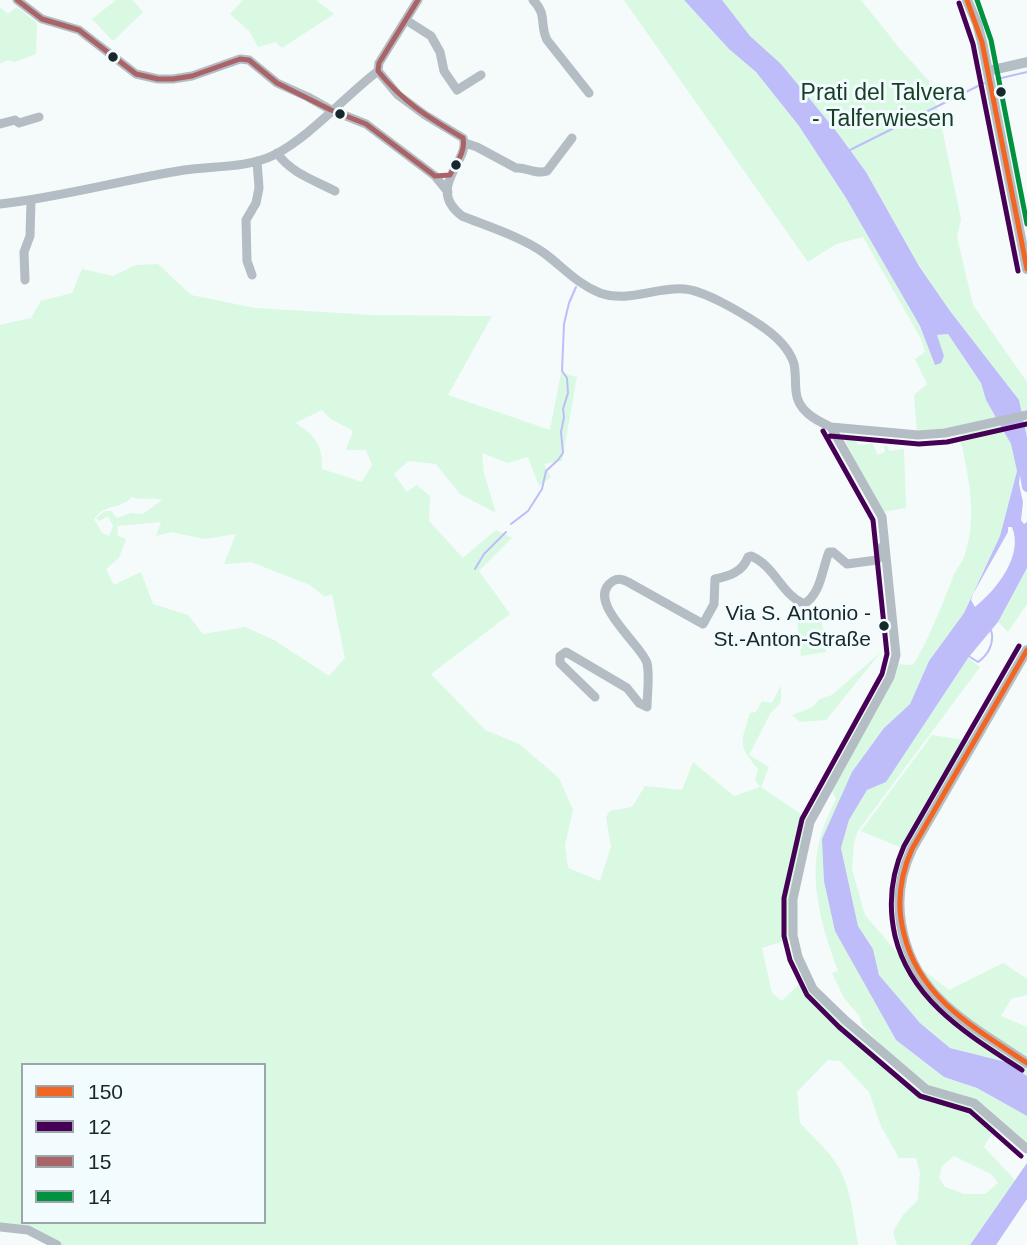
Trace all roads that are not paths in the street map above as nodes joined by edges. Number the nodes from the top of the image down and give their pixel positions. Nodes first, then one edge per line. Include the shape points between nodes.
1 (17, 0) edge
2 (418, 0) edge
3 (533, 0) edge
4 (969, 1) edge
5 (406, 20) junction
6 (1027, 62) edge
7 (377, 71) junction
8 (988, 71) junction
9 (481, 75) dead end
10 (589, 93) dead end
11 (331, 110) junction
12 (39, 117) dead end
13 (0, 124) edge
14 (572, 138) dead end
15 (465, 143) junction
16 (277, 153) junction
17 (257, 161) junction
18 (450, 175) junction
19 (435, 176) junction
20 (335, 191) dead end
21 (448, 192) junction
22 (32, 200) junction
23 (0, 204) edge
24 (1027, 269) edge
25 (252, 275) dead end
26 (25, 280) dead end
27 (1027, 415) edge
28 (831, 427) junction
29 (883, 517) junction
30 (1026, 653) edge
31 (594, 697) dead end
32 (1027, 1063) edge
33 (1027, 1149) edge
34 (0, 1227) edge
35 (57, 1245) edge

1 - 11 street via 42,19 79,30 136,74 173,79 245,58 277,83
2 - 5 street
3 - 10 street via 543,14 547,40
4 - 8 main road
5 - 7 street
5 - 9 street via 431,36 457,90
6 - 8 main road
7 - 11 street
7 - 15 street via 398,95 456,132
8 - 24 main road
11 - 16 street
11 - 19 street via 366,124
12 - 13 street
14 - 15 street via 541,173 516,168
15 - 18 street
16 - 17 street
16 - 20 street via 285,164
17 - 22 street via 155,175
17 - 25 street via 259,188 246,220
18 - 19 street
18 - 21 street
19 - 21 street
21 - 28 street via 462,216 543,253 565,273 602,294 625,297 693,290 760,325 789,351 799,403 814,419
22 - 23 street
22 - 26 street
27 - 28 street via 918,435
28 - 29 street
29 - 31 street via 879,526 881,558 845,564 828,552 820,582 806,604 793,599 765,562 751,556 740,570 715,579 714,604 703,624 642,588 621,579 611,582 605,595 608,611 647,663 647,707 627,688 562,653 560,663
29 - 33 street via 894,667 810,822 793,899 798,957 813,989 926,1088 974,1103
30 - 32 main road via 912,849 899,907 910,960 934,996
34 - 35 street via 29,1230

